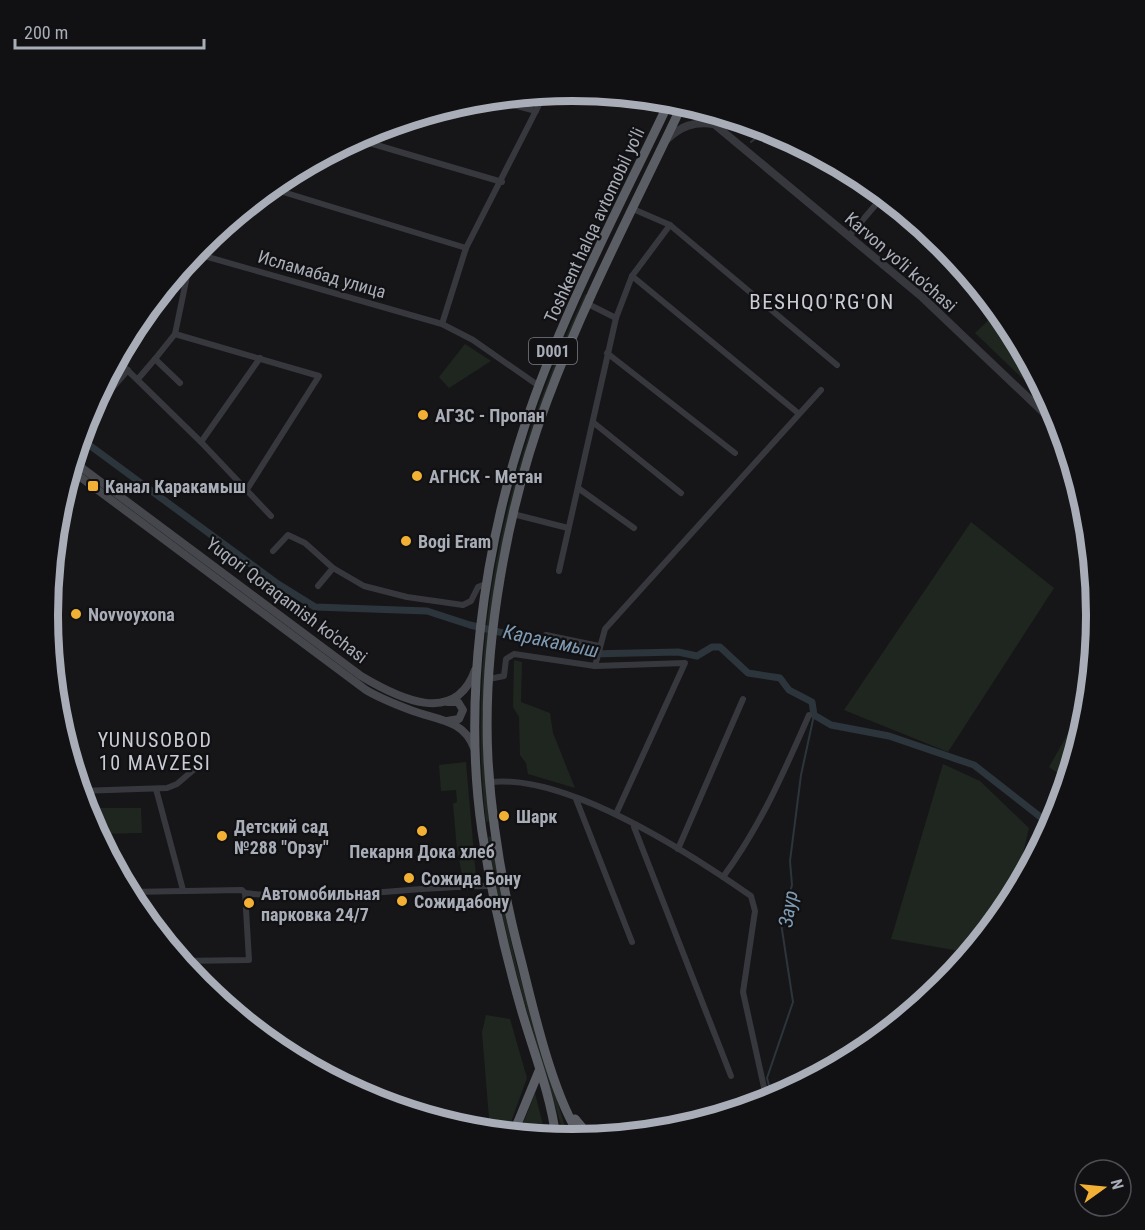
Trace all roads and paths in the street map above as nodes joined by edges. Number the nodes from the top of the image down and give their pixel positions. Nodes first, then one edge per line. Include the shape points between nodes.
1 (541, 102) edge
2 (511, 104) edge
3 (657, 108) edge
4 (536, 111) junction
5 (665, 111) joint
6 (679, 112) edge
7 (712, 121) edge
8 (714, 124) junction
9 (665, 141) junction
10 (369, 143) edge
11 (642, 160) junction
12 (654, 165) junction
13 (502, 182) junction
14 (282, 192) edge
15 (878, 202) edge
16 (633, 209) junction
17 (670, 225) junction
18 (849, 236) junction
19 (466, 248) junction
20 (205, 256) edge
21 (187, 275) edge
22 (632, 276) junction
23 (585, 280) junction
24 (597, 285) junction
25 (592, 306) dead end
26 (616, 318) junction
27 (442, 324) junction
28 (175, 334) junction
29 (608, 353) junction
30 (260, 358) junction
31 (155, 359) junction
32 (837, 365) dead end
33 (123, 366) edge
34 (128, 370) junction
35 (138, 380) junction
36 (180, 383) dead end
37 (539, 386) junction
38 (112, 389) edge
39 (820, 390) dead end
40 (798, 413) junction
41 (1045, 414) edge
42 (594, 423) junction
43 (201, 442) junction
44 (735, 453) dead end
45 (81, 467) edge
46 (78, 475) edge
47 (578, 488) junction
48 (246, 491) junction
49 (681, 492) dead end
50 (513, 514) junction
51 (271, 516) dead end
52 (568, 528) junction
53 (634, 528) dead end
54 (273, 551) dead end
55 (333, 568) junction
56 (559, 571) dead end
57 (489, 583) junction
58 (318, 586) dead end
59 (546, 635) dead end
60 (599, 646) junction
61 (478, 658) junction
62 (596, 666) junction
63 (489, 678) junction
64 (742, 699) dead end
65 (448, 702) junction
66 (809, 715) dead end
67 (447, 721) junction
68 (475, 751) junction
69 (198, 766) dead end
70 (490, 782) junction
71 (156, 789) junction
72 (90, 791) edge
73 (576, 799) junction
74 (616, 813) junction
75 (634, 826) junction
76 (495, 827) junction
77 (482, 829) junction
78 (678, 849) junction
79 (723, 877) junction
80 (491, 886) junction
81 (183, 890) junction
82 (139, 892) edge
83 (245, 893) junction
84 (632, 942) dead end
85 (193, 961) edge
86 (539, 1071) junction
87 (731, 1076) dead end
88 (765, 1092) edge
89 (563, 1101) junction
90 (516, 1126) edge
91 (554, 1128) edge
92 (577, 1129) edge
93 (584, 1129) edge

1 - 4 street
2 - 4 street
3 - 5 street
4 - 13 street
5 - 11 highway, Toshkent halqa avtomobil yo'li / D001
6 - 9 highway, Toshkent halqa avtomobil yo'li / D001
7 - 8 street, Karvon yo‘li ko'chasi
8 - 9 street via 683,127
8 - 18 street, Karvon yo‘li ko'chasi
9 - 12 highway, Toshkent halqa avtomobil yo'li / D001
10 - 13 street
11 - 12 highway
11 - 23 highway, Toshkent halqa avtomobil yo'li / D001
12 - 16 highway, Toshkent halqa avtomobil yo'li / D001
13 - 19 street
14 - 19 street
15 - 18 street
16 - 17 street
16 - 24 highway, Toshkent halqa avtomobil yo'li / D001
17 - 22 street
17 - 32 street
18 - 41 street, Karvon yo‘li ko'chasi via 922,297
19 - 27 street
20 - 27 street, Исламабад улица
21 - 28 street
22 - 26 street
22 - 40 street
23 - 24 highway
23 - 37 highway, Toshkent halqa avtomobil yo'li / D001
24 - 50 highway, Toshkent halqa avtomobil yo'li / D001 via 546,403
25 - 26 street
26 - 29 street
27 - 37 street, Исламабад улица via 473,340
28 - 30 street
28 - 31 street
29 - 42 street
29 - 44 street
30 - 43 street
30 - 48 street via 319,376
31 - 35 street
31 - 36 street
33 - 34 street
34 - 35 street
34 - 38 street
35 - 43 street
37 - 57 highway, Toshkent halqa avtomobil yo'li / D001 via 508,483
39 - 40 street
40 - 60 street via 605,629
42 - 47 street
42 - 49 street
43 - 48 street
45 - 65 main road, Yuqori Qoraqamish ko'chasi via 362,676 416,701
46 - 67 main road, Yuqori Qoraqamish ko'chasi via 366,690
47 - 52 street
47 - 53 street
48 - 51 street
50 - 52 street
50 - 63 highway, Toshkent halqa avtomobil yo'li / D001
52 - 56 street
54 - 55 street via 292,535
55 - 57 street via 364,586 463,605 471,601 478,587
55 - 58 street
57 - 61 highway, Toshkent halqa avtomobil yo'li / D001
59 - 60 street
60 - 62 street
61 - 65 main road via 468,686
61 - 68 highway, Toshkent halqa avtomobil yo'li / D001
62 - 63 street via 514,654 506,659 504,676
62 - 74 street via 685,663
63 - 70 highway, Toshkent halqa avtomobil yo'li / D001
64 - 78 street
65 - 67 main road via 458,702 463,710 459,718
66 - 79 street via 773,797
67 - 68 main road, Yuqori Qoraqamish ko'chasi via 463,731
68 - 77 highway, Toshkent halqa avtomobil yo'li / D001
69 - 71 street via 177,784
70 - 73 street via 508,780
70 - 76 highway, Toshkent halqa avtomobil yo'li / D001
71 - 72 street
71 - 81 street
73 - 74 street
73 - 84 street
74 - 75 street
75 - 78 street
75 - 87 street
76 - 77 highway
76 - 89 highway, Toshkent halqa avtomobil yo'li / D001 via 519,954
77 - 80 highway, Toshkent halqa avtomobil yo'li / D001
78 - 79 street
79 - 88 street via 751,896 755,911 744,992
80 - 83 street via 270,896
80 - 86 highway, Toshkent halqa avtomobil yo'li / D001
81 - 82 street
81 - 83 street
83 - 85 street via 249,960
86 - 90 highway
86 - 91 highway, Toshkent halqa avtomobil yo'li / D001
89 - 92 highway, Toshkent halqa avtomobil yo'li / D001
89 - 93 highway

